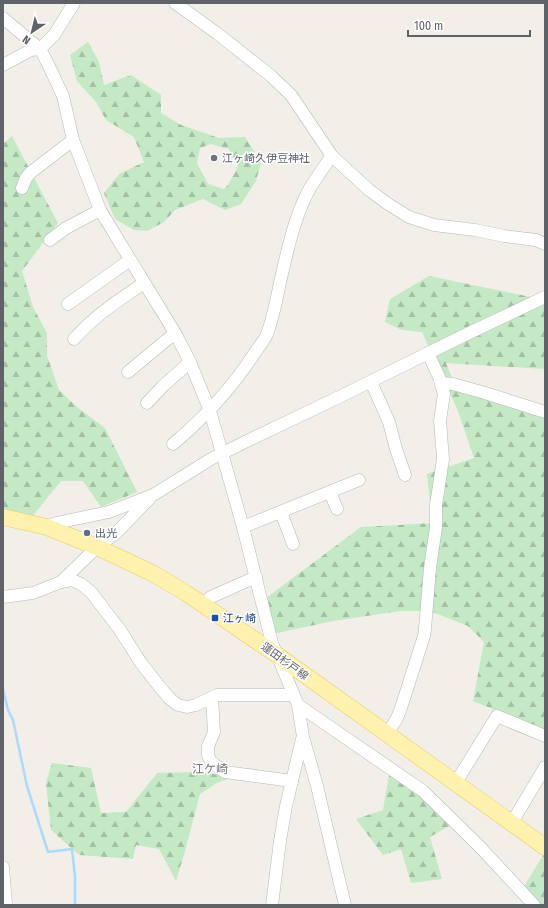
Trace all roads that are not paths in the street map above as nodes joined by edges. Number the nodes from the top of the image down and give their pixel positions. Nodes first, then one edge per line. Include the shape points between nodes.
1 (74, 3) edge
2 (175, 3) edge
3 (3, 18) edge
4 (40, 49) junction
5 (3, 65) edge
6 (73, 140) junction
7 (332, 156) junction
8 (22, 188) dead end
9 (100, 210) junction
10 (50, 240) dead end
11 (545, 244) edge
12 (130, 260) junction
13 (144, 283) junction
14 (545, 297) edge
15 (68, 304) dead end
16 (174, 333) junction
17 (74, 339) dead end
18 (428, 353) junction
19 (190, 362) junction
20 (128, 372) dead end
21 (370, 382) junction
22 (442, 383) junction
23 (147, 403) dead end
24 (210, 411) junction
25 (545, 412) edge
26 (173, 444) dead end
27 (223, 454) junction
28 (405, 475) dead end
29 (359, 480) dead end
30 (330, 492) junction
31 (152, 495) junction
32 (337, 509) dead end
33 (281, 512) junction
34 (3, 517) edge
35 (47, 527) junction
36 (243, 527) junction
37 (293, 544) dead end
38 (97, 547) junction
39 (256, 577) junction
40 (61, 582) junction
41 (3, 597) edge
42 (203, 604) junction
43 (277, 655) junction
44 (212, 698) junction
45 (295, 700) junction
46 (386, 735) junction
47 (545, 736) edge
48 (303, 737) junction
49 (545, 767) edge
50 (292, 780) junction
51 (455, 784) junction
52 (511, 824) junction
53 (545, 847) edge
54 (3, 867) edge
55 (6, 905) edge
56 (272, 905) edge
57 (345, 905) edge
58 (534, 905) edge

1 - 4 street via 54,35
2 - 7 street via 271,76 291,95
3 - 4 street
4 - 5 street via 31,50
4 - 6 street via 63,96
6 - 8 street via 30,173
6 - 9 street
7 - 11 street via 369,190 409,217 434,225 536,240
7 - 24 street via 310,189 301,209 283,268 267,335
9 - 10 street via 66,228
9 - 12 street
12 - 13 street
12 - 15 street
13 - 16 street
13 - 17 street via 103,311
14 - 18 street
16 - 19 street
16 - 20 street
18 - 21 street
18 - 22 street
19 - 23 street
19 - 24 street
21 - 27 street
21 - 28 street via 389,422
22 - 25 street via 490,394
22 - 46 street via 444,401 440,421 443,459 436,505 424,636 400,711
24 - 26 street
24 - 27 street
27 - 31 street
27 - 36 street
29 - 30 street
30 - 32 street
30 - 33 street
31 - 35 street via 108,512
31 - 38 street via 116,533
33 - 36 street
33 - 37 street
34 - 35 main road, 蓮田杉戸線
35 - 38 main road, 蓮田杉戸線
36 - 39 street
38 - 40 street
38 - 42 main road, 蓮田杉戸線 via 154,574
39 - 42 street via 211,597
39 - 43 street
40 - 41 street via 33,593
40 - 44 street via 72,580 92,592 141,664 170,699 178,705 187,707
42 - 43 main road, 蓮田杉戸線
43 - 45 street
43 - 46 main road, 蓮田杉戸線
44 - 45 street via 217,695
44 - 50 street via 214,732 208,746 211,762 225,772
45 - 48 street
45 - 58 street via 423,791
46 - 51 main road, 蓮田杉戸線
47 - 51 street via 497,716
48 - 50 street
48 - 57 street
49 - 52 street
50 - 56 street via 280,841
51 - 52 main road, 蓮田杉戸線
52 - 53 main road, 蓮田杉戸線
54 - 55 street

